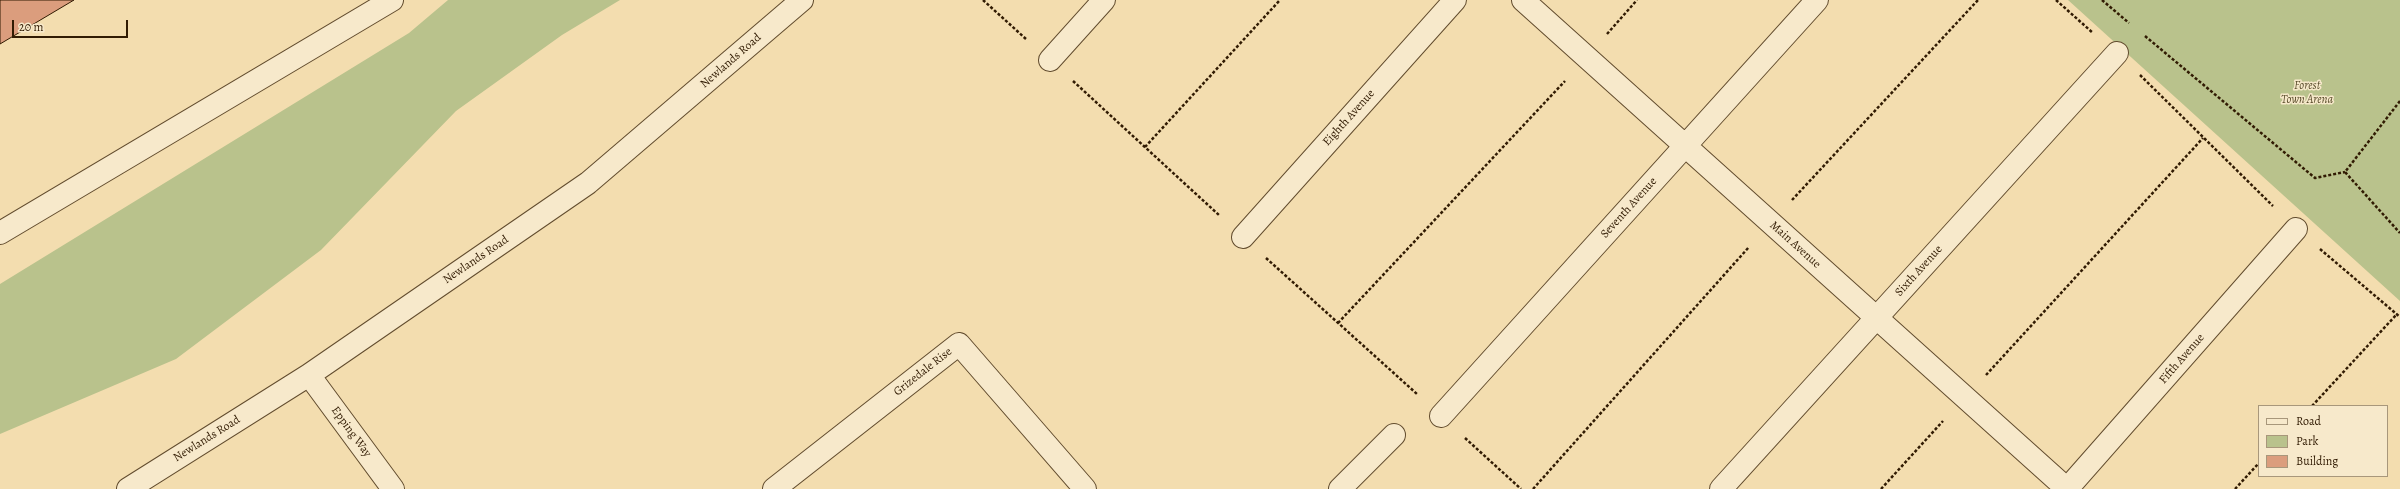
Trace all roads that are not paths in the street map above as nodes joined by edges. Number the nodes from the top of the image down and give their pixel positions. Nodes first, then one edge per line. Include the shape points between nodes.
1 (392, 0) edge
2 (802, 0) edge
3 (1104, 0) edge
4 (1455, 0) edge
5 (1523, 0) edge
6 (1817, 0) edge
7 (2117, 53) road end
8 (1050, 60) dead end
9 (1685, 146) junction
10 (2296, 229) road end
11 (0, 234) edge
12 (1243, 237) dead end
13 (1877, 318) junction
14 (309, 375) junction
15 (1441, 416) dead end
16 (1394, 435) dead end
17 (128, 489) edge
18 (393, 489) edge
19 (774, 489) edge
20 (1085, 489) edge
21 (1340, 489) edge
22 (1721, 489) edge
23 (2067, 489) edge

1 - 11 street
2 - 14 street, Newlands Road via 588,183
3 - 8 street
4 - 12 street, Eighth Avenue
5 - 9 street, Main Avenue
6 - 9 street, Seventh Avenue
7 - 13 street, Sixth Avenue
9 - 13 street, Main Avenue
9 - 15 street, Seventh Avenue
10 - 23 street, Fifth Avenue
13 - 22 street, Sixth Avenue
13 - 23 street, Main Avenue
14 - 17 street, Newlands Road
14 - 18 street, Epping Way
16 - 21 street
19 - 20 street, Grizedale Rise via 959,344

